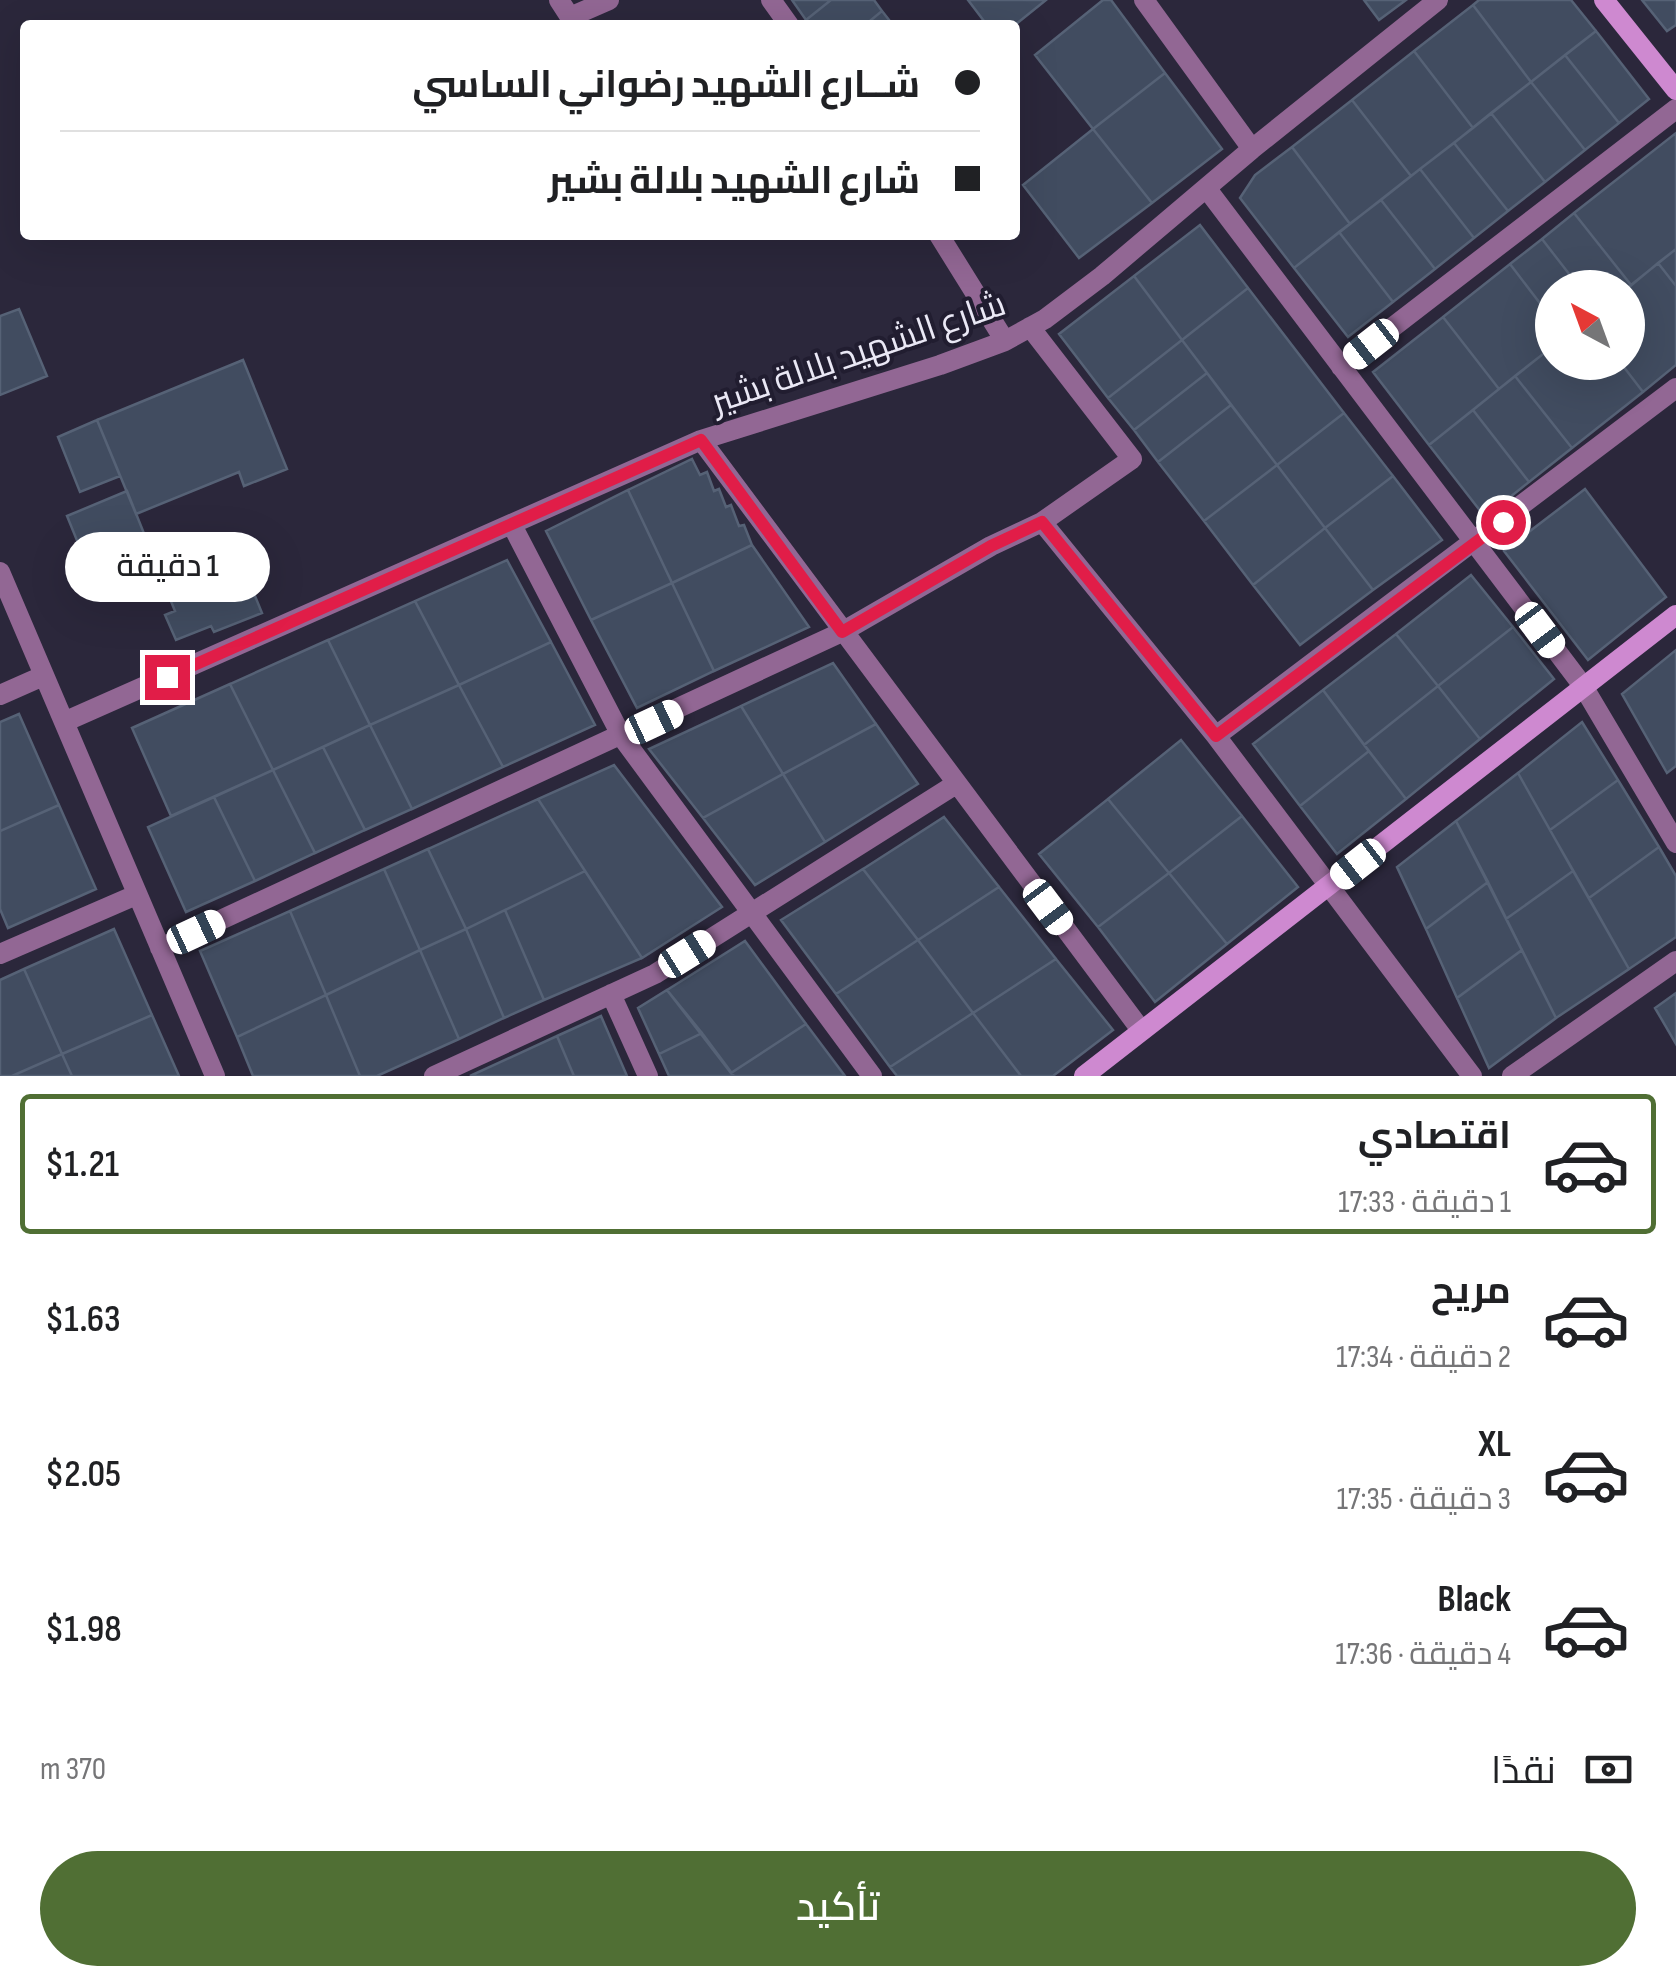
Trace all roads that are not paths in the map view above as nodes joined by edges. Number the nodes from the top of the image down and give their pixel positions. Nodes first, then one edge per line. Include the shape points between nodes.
1 (609, 0) edge
2 (1144, 0) edge
3 (1438, 0) edge
4 (1604, 0) edge
5 (565, 9) edge
6 (1676, 90) edge
7 (1676, 109) edge
8 (1252, 149) junction
9 (1207, 190) junction
10 (942, 240) edge
11 (1030, 327) junction
12 (1004, 341) junction
13 (1341, 367) junction
14 (1676, 388) edge
15 (701, 440) junction
16 (1042, 522) junction
17 (512, 525) junction
18 (1474, 544) junction
19 (0, 572) edge
20 (1676, 615) edge
21 (842, 632) junction
22 (43, 676) junction
23 (1584, 686) junction
24 (0, 695) edge
25 (64, 722) junction
26 (1216, 736) junction
27 (622, 737) junction
28 (956, 784) junction
29 (1676, 843) edge
30 (1329, 886) junction
31 (136, 894) junction
32 (751, 913) junction
33 (160, 948) junction
34 (0, 954) edge
35 (1676, 961) edge
36 (611, 994) junction
37 (1141, 1030) junction
38 (1093, 1072) edge
39 (216, 1076) edge
40 (434, 1076) edge
41 (648, 1076) edge
42 (872, 1076) edge
43 (1472, 1076) edge
44 (1512, 1076) edge

1 - 5 street
2 - 8 street
3 - 8 street, شارع الشهيد بلالة بشير
4 - 6 street
7 - 13 street
8 - 9 street, شارع الشهيد بلالة بشير
9 - 11 street, شارع الشهيد بلالة بشير
9 - 13 street
10 - 12 street
11 - 12 street, شارع الشهيد بلالة بشير
11 - 16 street via 1132,459
12 - 15 street, شارع الشهيد بلالة بشير
13 - 18 street
14 - 18 street
15 - 17 street, شارع الشهيد بلالة بشير
15 - 21 street
16 - 21 street
16 - 26 street
17 - 25 street, شارع الشهيد بلالة بشير
17 - 27 street
18 - 23 street
18 - 26 street
19 - 22 street
20 - 23 street
21 - 27 street
21 - 28 street
22 - 24 street
22 - 25 street
23 - 29 street
23 - 30 street
25 - 31 street
26 - 30 street
27 - 32 street
27 - 33 street
28 - 32 street
28 - 37 street
30 - 37 street
30 - 43 street
31 - 33 street
31 - 34 street
32 - 36 street
32 - 42 street
33 - 39 street
35 - 44 street
36 - 40 street
36 - 41 street
37 - 38 street

